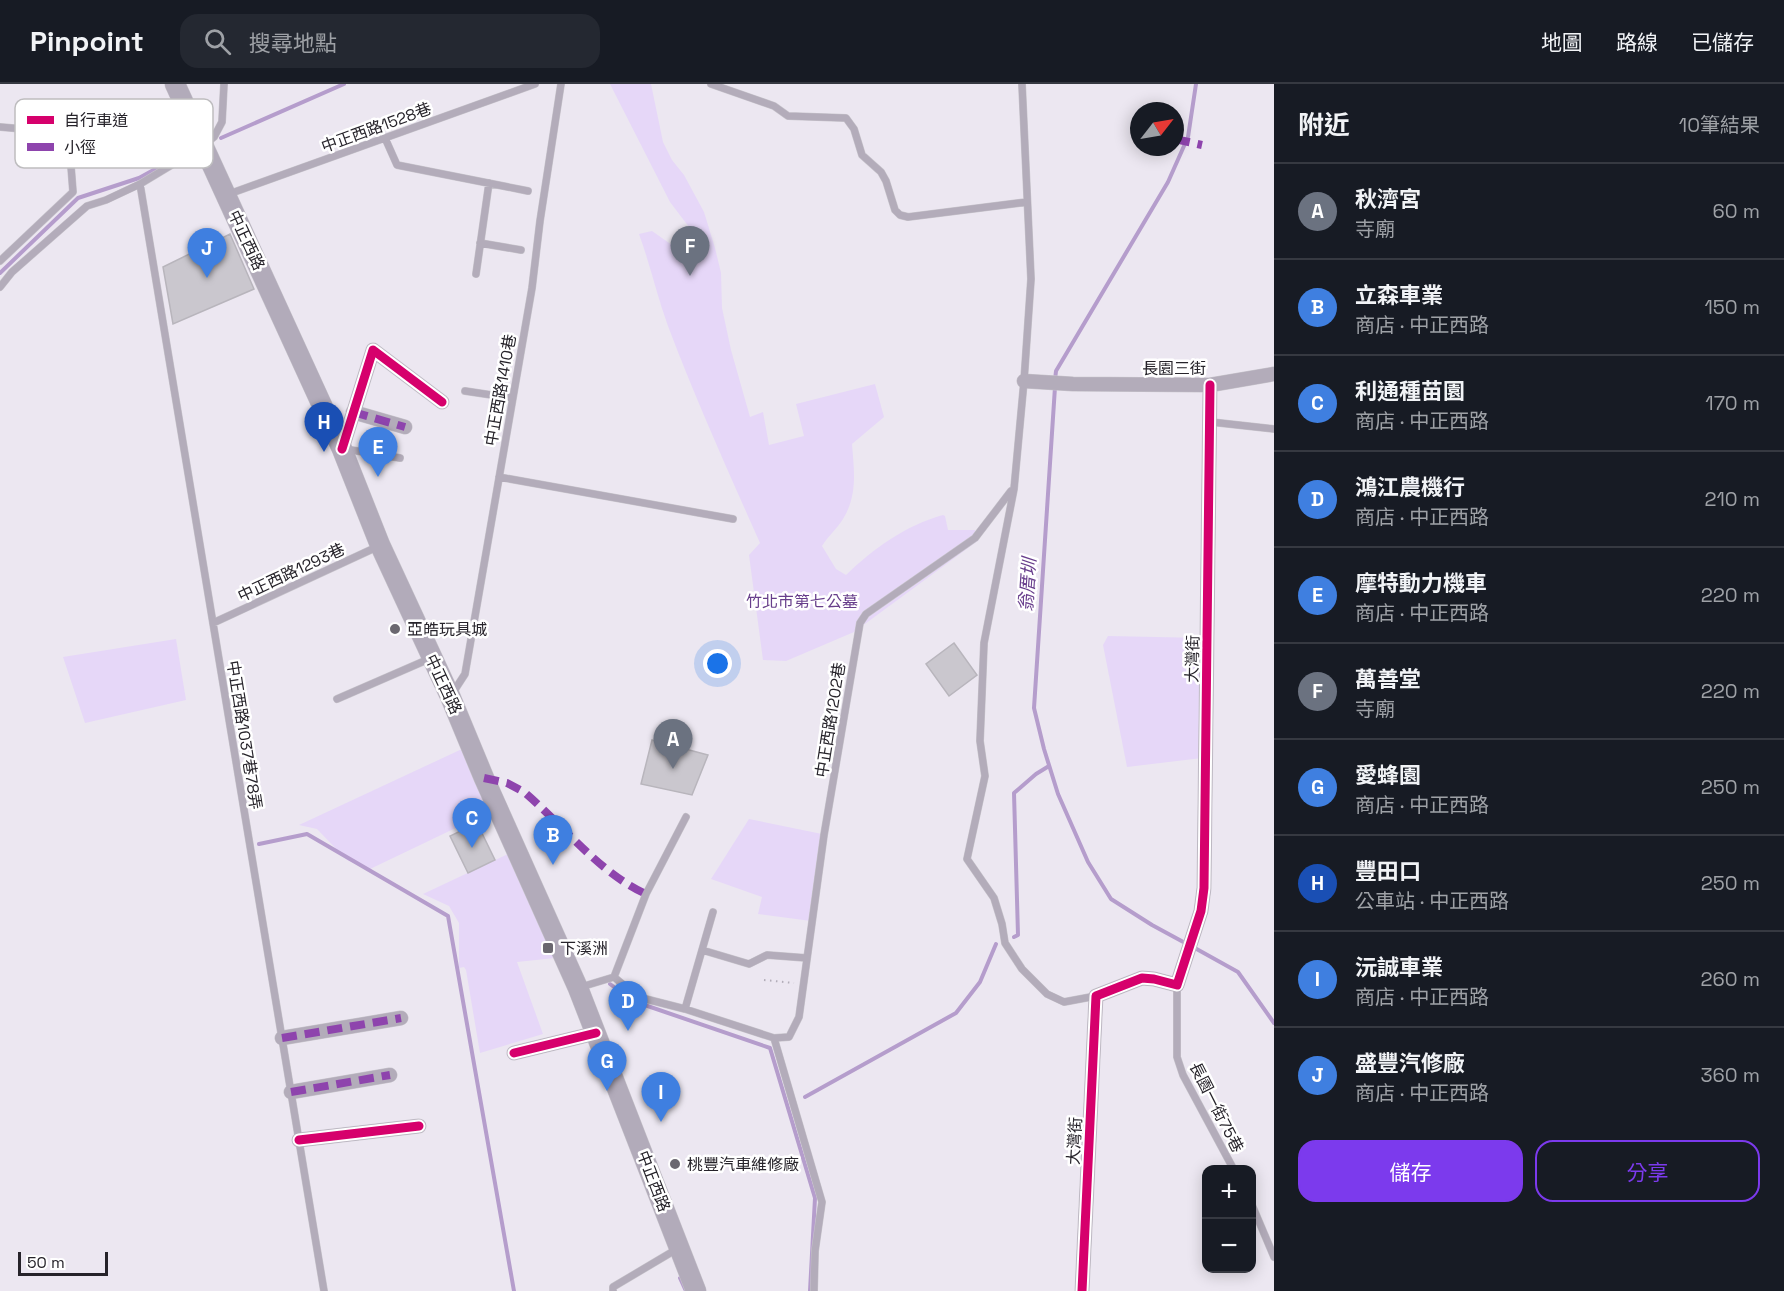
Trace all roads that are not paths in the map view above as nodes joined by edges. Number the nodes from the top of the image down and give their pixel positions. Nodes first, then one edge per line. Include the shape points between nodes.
1 (175, 84) edge
2 (224, 84) edge
3 (535, 84) edge
4 (561, 84) edge
5 (711, 84) edge
6 (1022, 84) edge
7 (732, 88) edge
8 (181, 99) edge
9 (0, 127) edge
10 (15, 128) edge
11 (213, 138) edge
12 (385, 138) junction
13 (213, 167) edge
14 (71, 168) edge
15 (167, 168) edge
16 (489, 183) junction
17 (140, 184) junction
18 (528, 191) dead end
19 (226, 195) junction
20 (1027, 201) junction
21 (480, 243) junction
22 (521, 250) dead end
23 (0, 261) edge
24 (476, 274) dead end
25 (0, 287) edge
26 (1274, 374) edge
27 (1024, 381) junction
28 (1210, 385) junction
29 (465, 391) dead end
30 (512, 398) junction
31 (442, 402) dead end
32 (353, 412) junction
33 (1210, 422) junction
34 (405, 427) dead end
35 (1274, 429) edge
36 (342, 449) junction
37 (400, 458) dead end
38 (499, 477) junction
39 (1014, 489) junction
40 (733, 519) dead end
41 (380, 545) junction
42 (213, 623) junction
43 (432, 658) junction
44 (450, 696) junction
45 (338, 699) dead end
46 (686, 817) dead end
47 (713, 912) dead end
48 (702, 950) junction
49 (807, 958) junction
50 (614, 977) junction
51 (1177, 985) junction
52 (578, 988) junction
53 (1096, 996) junction
54 (684, 1009) junction
55 (401, 1018) dead end
56 (596, 1033) junction
57 (282, 1038) junction
58 (774, 1038) junction
59 (514, 1053) dead end
60 (390, 1075) dead end
61 (291, 1092) junction
62 (419, 1126) dead end
63 (299, 1140) junction
64 (1230, 1165) edge
65 (1256, 1216) edge
66 (679, 1248) junction
67 (1274, 1257) edge
68 (324, 1291) edge
69 (613, 1291) edge
70 (696, 1291) edge
71 (814, 1291) edge
72 (1082, 1291) edge

1 - 8 main road, 中正西路
2 - 11 lane via 222,122
3 - 12 lane, 中正西路1528巷
4 - 30 lane, 中正西路1410巷
5 - 7 lane
6 - 20 lane
7 - 20 lane via 788,116 846,118 862,155 881,172 900,215
9 - 10 lane
12 - 16 lane via 397,165
12 - 19 lane, 中正西路1528巷
13 - 19 main road, 中正西路
14 - 23 lane via 73,192
15 - 17 lane
16 - 18 lane
16 - 21 lane
17 - 25 lane via 87,206
17 - 42 lane, 中正西路1037巷78弄
19 - 36 main road, 中正西路
20 - 27 lane via 1031,279
21 - 22 lane
21 - 24 lane
26 - 28 street, 長園三街
27 - 28 street, 長園三街
27 - 39 lane
28 - 33 street, 大灣街
29 - 30 lane
30 - 38 lane, 中正西路1410巷
31 - 32 street via 374,350
32 - 34 street
32 - 36 street
33 - 35 lane
33 - 51 street, 大灣街 via 1204,888 1201,911
36 - 37 lane
36 - 41 main road, 中正西路
38 - 40 lane
38 - 44 lane, 中正西路1410巷 via 465,675
39 - 49 lane, 中正西路1202巷 via 975,538 860,622
39 - 53 lane via 984,643 980,741 985,776 967,859 994,898 1005,943 1023,969 1047,994 1064,1002
41 - 42 lane, 中正西路1293巷
41 - 43 main road, 中正西路
42 - 57 lane, 中正西路1037巷78弄
43 - 44 main road, 中正西路
43 - 45 lane
44 - 52 main road, 中正西路
46 - 50 lane via 646,894
47 - 48 lane
48 - 49 lane via 749,964 767,955
48 - 54 lane
49 - 58 lane, 中正西路1202巷 via 798,1017 789,1036
50 - 52 lane
50 - 54 lane via 638,997
51 - 53 street via 1142,978
51 - 64 lane, 長園一街75巷 via 1177,1057
52 - 56 main road, 中正西路
53 - 72 street, 大灣街
54 - 58 lane
55 - 57 street
56 - 59 street
56 - 66 main road, 中正西路
57 - 61 lane, 中正西路1037巷78弄
58 - 71 lane via 822,1202
60 - 61 street
61 - 63 lane, 中正西路1037巷78弄
62 - 63 street
63 - 68 lane, 中正西路1037巷78弄
65 - 67 lane
66 - 69 lane via 613,1287
66 - 70 main road, 中正西路

